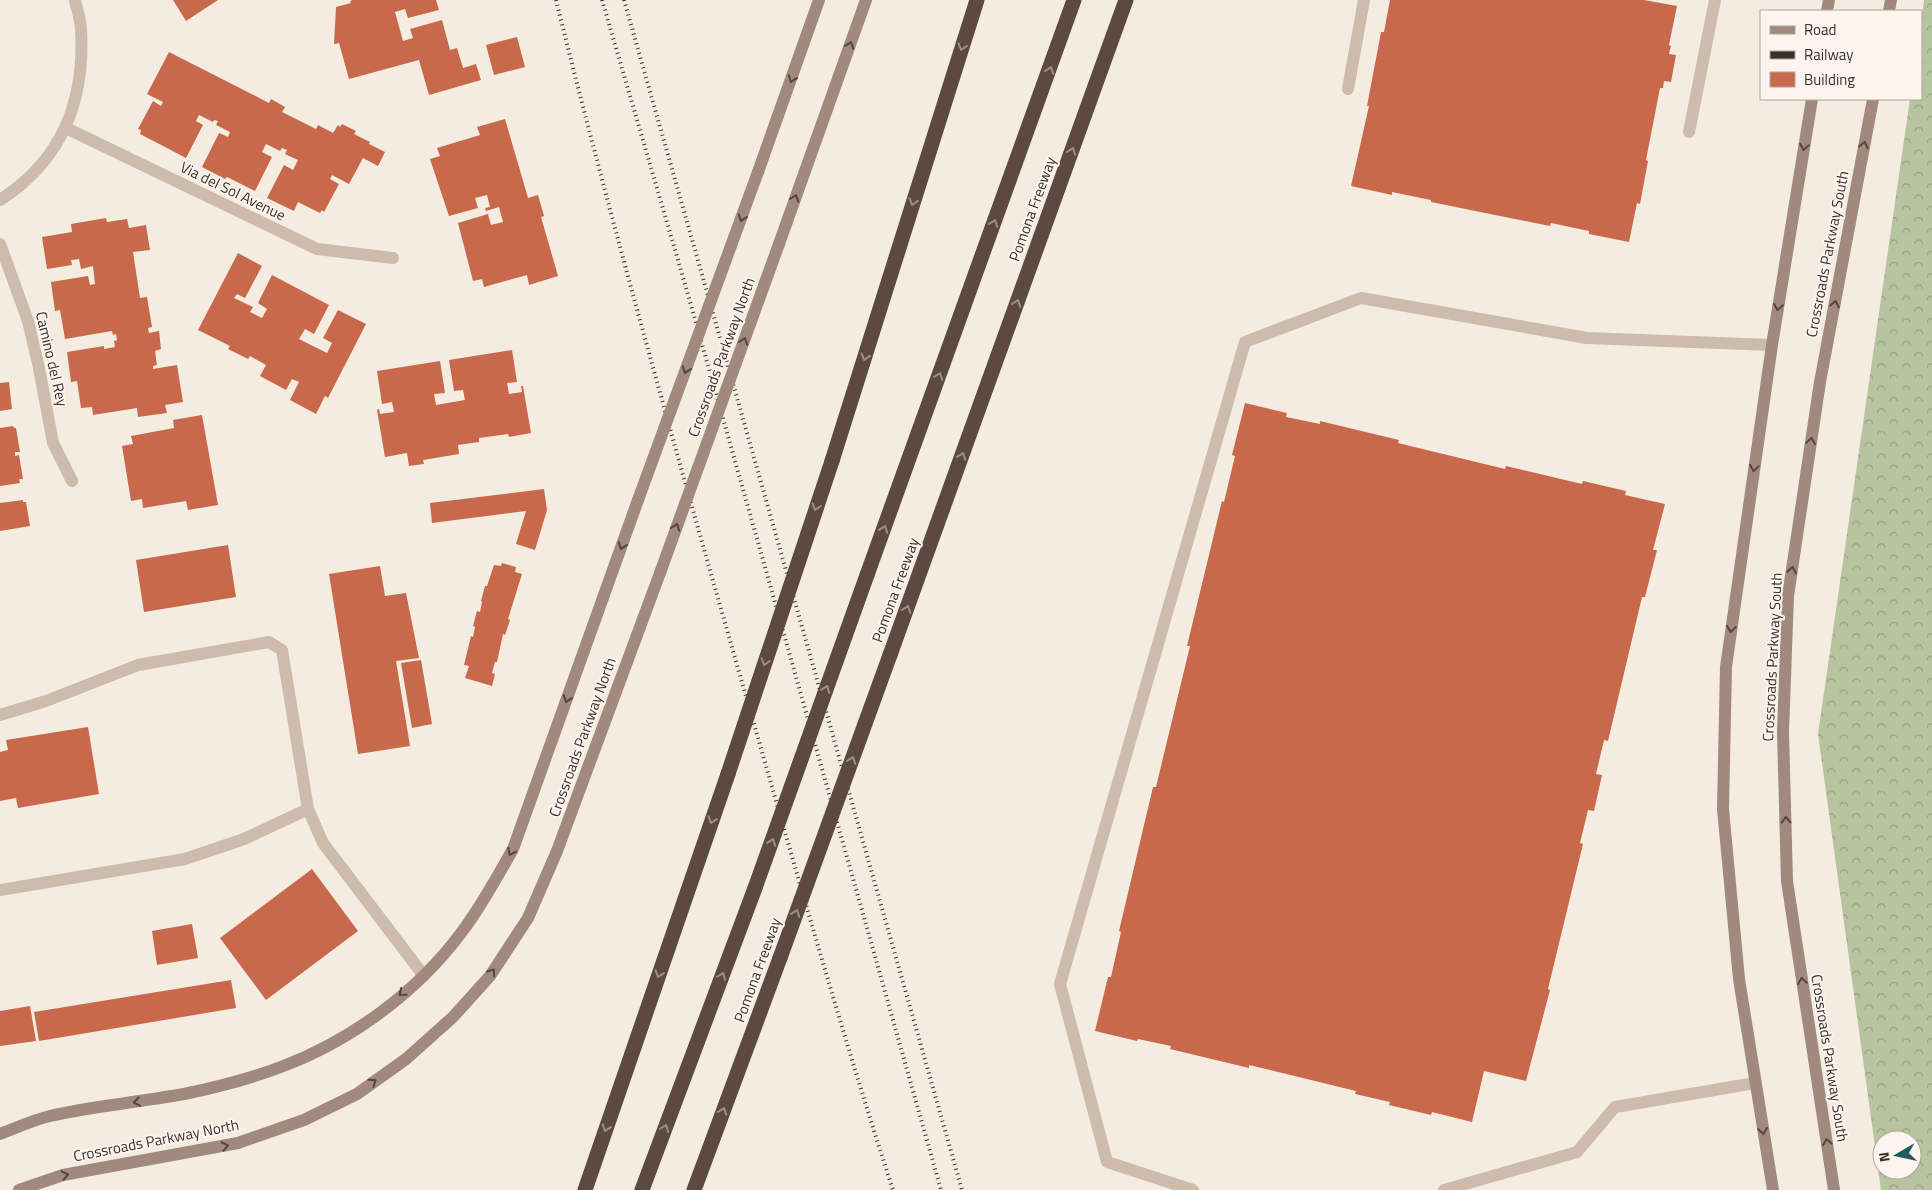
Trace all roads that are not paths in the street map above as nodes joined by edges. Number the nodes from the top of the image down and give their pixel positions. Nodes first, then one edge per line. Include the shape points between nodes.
1 (76, 0) edge
2 (819, 0) edge
3 (866, 0) edge
4 (977, 0) edge
5 (1074, 0) edge
6 (1126, 0) edge
7 (1364, 0) edge
8 (1715, 0) edge
9 (1348, 89) dead end
10 (1812, 100) edge
11 (1873, 100) edge
12 (66, 128) junction
13 (1690, 132) dead end
14 (0, 200) edge
15 (0, 244) edge
16 (393, 258) dead end
17 (1772, 345) junction
18 (72, 482) dead end
19 (0, 715) edge
20 (308, 809) junction
21 (0, 890) edge
22 (424, 976) junction
23 (1755, 1083) junction
24 (0, 1134) edge
25 (19, 1190) edge
26 (585, 1190) edge
27 (642, 1190) edge
28 (694, 1190) edge
29 (1193, 1190) edge
30 (1444, 1190) edge
31 (1773, 1190) edge
32 (1834, 1190) edge

1 - 12 street via 82,29 80,86
2 -> 22 street, Crossroads Parkway North, bridge via 513,849 461,933
25 -> 3 street, Crossroads Parkway North, bridge via 63,1175 238,1143 304,1120 364,1089 406,1059 453,1017 490,976 528,918 557,851
4 -> 26 highway, bridge via 832,461
27 -> 5 highway, bridge via 756,888
28 -> 6 highway, Pomona Freeway, bridge
7 - 9 street
8 - 13 street
10 -> 17 street
32 -> 11 street, Crossroads Parkway South via 1787,881 1784,722 1788,596 1820,382
12 - 14 street via 46,160 17,189
12 - 16 street, Via del Sol Avenue via 317,249
15 - 18 street, Camino del Rey via 28,321 53,443
17 -> 23 street via 1726,668 1723,809 1739,979
17 - 29 street via 1587,338 1361,298 1246,342 1060,984 1107,1162
19 - 20 street via 46,701 138,665 270,642 282,650
20 - 21 street via 244,839 185,859
20 - 22 street via 323,843
22 -> 24 street, Crossroads Parkway North via 336,1041 286,1065 185,1094 49,1116
23 - 30 street via 1616,1107 1576,1152
23 -> 31 street

